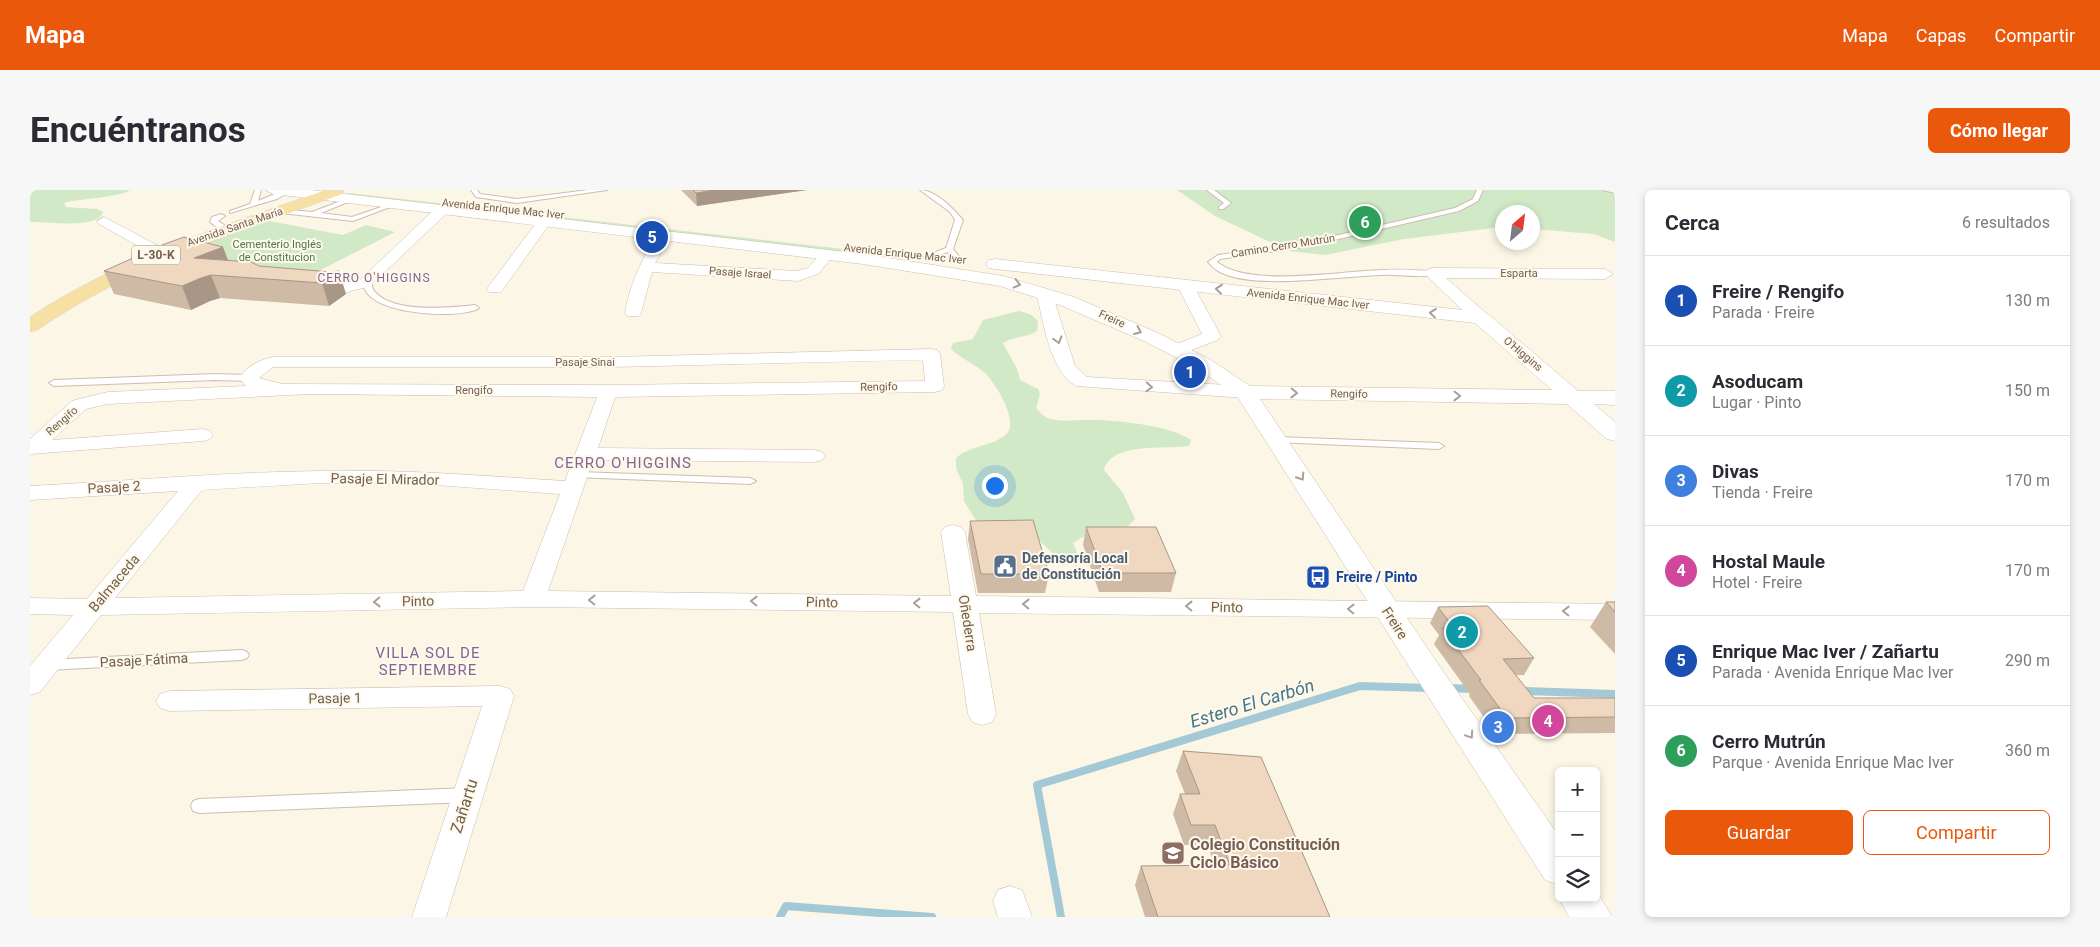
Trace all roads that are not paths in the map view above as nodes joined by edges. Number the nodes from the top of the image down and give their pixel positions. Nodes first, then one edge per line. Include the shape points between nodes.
1 (258, 190) edge
2 (273, 190) edge
3 (474, 190) edge
4 (604, 190) edge
5 (923, 190) edge
6 (1210, 190) edge
7 (1480, 190) edge
8 (1606, 190) edge
9 (1615, 191) edge
10 (335, 194) edge
11 (288, 200) edge
12 (396, 204) junction
13 (253, 205) junction
14 (1221, 208) dead end
15 (240, 209) junction
16 (443, 209) junction
17 (232, 212) dead end
18 (315, 213) junction
19 (547, 218) junction
20 (104, 222) dead end
21 (664, 236) junction
22 (704, 236) junction
23 (161, 253) junction
24 (827, 255) junction
25 (954, 255) junction
26 (927, 256) junction
27 (892, 263) junction
28 (646, 267) junction
29 (1054, 271) junction
30 (1432, 273) junction
31 (1605, 274) dead end
32 (983, 277) junction
33 (367, 281) junction
34 (294, 284) edge
35 (1185, 285) junction
36 (495, 289) dead end
37 (1044, 293) junction
38 (475, 308) dead end
39 (633, 313) dead end
40 (1481, 318) junction
41 (30, 326) edge
42 (1178, 350) junction
43 (248, 378) junction
44 (54, 383) dead end
45 (935, 386) joint
46 (280, 389) junction
47 (608, 391) junction
48 (1245, 392) junction
49 (1574, 397) junction
50 (1615, 398) edge
51 (1615, 434) edge
52 (203, 435) dead end
53 (1277, 440) junction
54 (1439, 446) dead end
55 (31, 448) edge
56 (586, 454) junction
57 (815, 456) dead end
58 (576, 481) junction
59 (750, 481) dead end
60 (197, 482) junction
61 (30, 493) edge
62 (953, 532) dead end
63 (533, 599) junction
64 (966, 603) junction
65 (30, 606) edge
66 (93, 607) junction
67 (1387, 609) junction
68 (1615, 612) edge
69 (242, 655) dead end
70 (47, 665) junction
71 (30, 685) edge
72 (500, 696) joint
73 (170, 701) dead end
74 (982, 714) dead end
75 (468, 795) junction
76 (199, 806) dead end
77 (1555, 862) edge
78 (1582, 902) edge
79 (429, 917) edge
80 (1592, 917) edge

1 - 13 lane
2 - 11 main road
3 - 4 lane via 478,196 517,201
5 - 25 lane via 959,220
6 - 14 lane via 1228,203
7 - 30 lane, Camino Cerro Mutrún via 1476,200 1458,210 1304,245 1218,257 1212,262 1219,270 1231,274 1272,278 1383,272
8 - 9 lane
10 - 11 main road, Avenida Santa María / L-30-K
10 - 12 main road, Avenida Enrique Mac Iver
10 - 18 lane
10 - 19 main road, Avenida Enrique Mac Iver
11 - 13 lane
11 - 15 lane
11 - 18 lane
11 - 23 main road, Avenida Santa María / L-30-K via 224,223
12 - 16 main road, Avenida Enrique Mac Iver
12 - 18 lane via 353,219
13 - 15 lane
15 - 17 lane
16 - 19 main road, Avenida Enrique Mac Iver
16 - 33 street
19 - 21 main road, Avenida Enrique Mac Iver
19 - 22 main road, Avenida Enrique Mac Iver
19 - 36 street
20 - 23 street
21 - 22 main road, Avenida Enrique Mac Iver
21 - 28 street
22 - 24 main road, Avenida Enrique Mac Iver
22 - 26 main road, Avenida Enrique Mac Iver
23 - 41 main road, Avenida Santa María / L-30-K via 81,292
24 - 27 main road, Avenida Enrique Mac Iver
24 - 28 street, Pasaje Israel via 813,271 798,276
25 - 26 main road, Avenida Enrique Mac Iver
25 - 29 main road, Avenida Enrique Mac Iver
25 - 32 main road
26 - 27 main road
27 - 32 main road, Avenida Enrique Mac Iver
28 - 39 street via 636,291
29 - 35 main road, Avenida Enrique Mac Iver
29 - 37 main road via 1039,279
30 - 31 street, Esparta
30 - 40 street, O'Higgins
32 -> 37 main road, Avenida Enrique Mac Iver
33 - 34 street via 344,288
33 - 38 lane via 367,289 373,296 396,306 431,310
40 -> 35 main road, Avenida Enrique Mac Iver
35 - 42 street via 1212,336
37 -> 42 main road, Freire via 1096,312
37 -> 48 street, Rengifo via 1066,367 1082,382
40 - 49 main road, O'Higgins
42 - 48 main road, Freire
43 - 44 lane
43 - 45 street, Pasaje Sinai via 264,364 274,362 612,362 931,354
43 - 46 street
45 - 47 street, Rengifo
46 - 47 street, Rengifo
46 - 55 street, Rengifo via 93,400 79,406
47 - 56 street
48 -> 49 main road, Rengifo
48 - 53 main road, Freire
49 - 50 main road, Rengifo
49 - 51 main road, O'Higgins
52 - 55 street
53 - 54 lane
53 -> 67 main road, Freire
56 - 57 street
56 - 58 street
58 - 59 lane
58 - 60 street, Pasaje El Mirador via 321,477
58 - 63 street
60 - 61 street, Pasaje 2
60 - 66 street, Balmaceda
62 - 64 street, Oñederra
64 -> 63 street, Pinto
63 -> 66 street, Pinto
67 -> 64 street, Pinto
64 - 74 street, Oñederra
65 - 66 street, Pinto
66 - 70 street, Balmaceda
68 -> 67 street, Pinto
67 -> 77 main road, Freire
69 - 70 lane, Pasaje Fátima
70 - 71 street, Balmaceda
72 - 73 street, Pasaje 1
72 - 75 street, Zañartu
75 - 76 lane
75 - 79 street, Zañartu
78 - 80 main road

